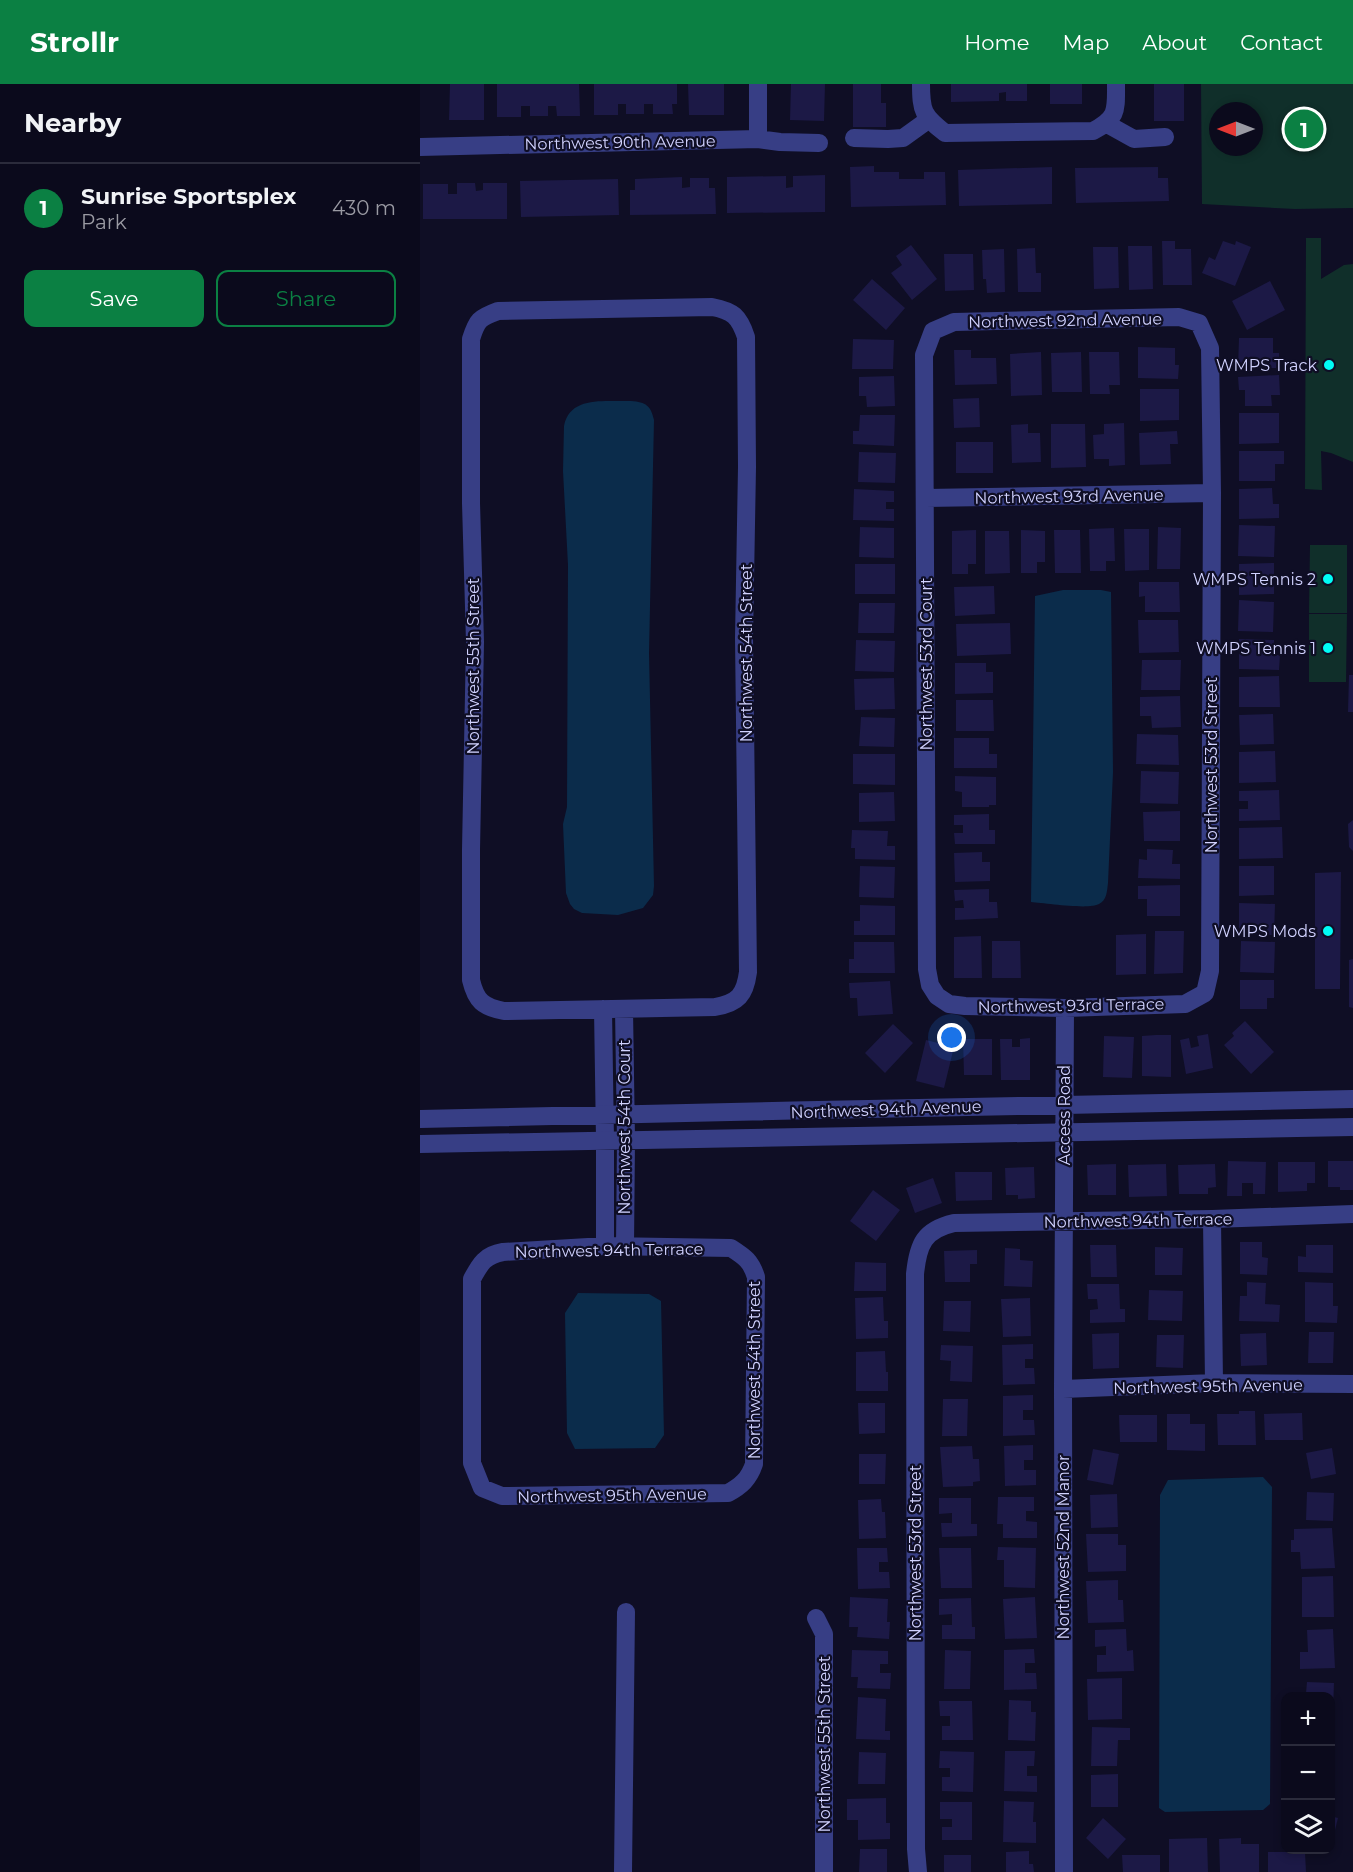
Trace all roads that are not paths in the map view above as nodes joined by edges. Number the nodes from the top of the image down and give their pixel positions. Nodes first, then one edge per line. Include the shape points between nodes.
1 (758, 84) edge
2 (921, 84) edge
3 (1116, 84) edge
4 (928, 120) junction
5 (1107, 124) junction
6 (1165, 137) dead end
7 (854, 138) dead end
8 (758, 139) junction
9 (819, 143) dead end
10 (420, 147) edge
11 (1199, 322) joint
12 (475, 326) joint
13 (933, 331) joint
14 (1212, 493) junction
15 (926, 498) junction
16 (1205, 993) joint
17 (936, 996) joint
18 (1065, 1008) junction
19 (624, 1009) junction
20 (603, 1010) junction
21 (1353, 1099) edge
22 (1065, 1103) junction
23 (626, 1115) junction
24 (605, 1116) junction
25 (420, 1119) edge
26 (1353, 1127) edge
27 (1065, 1132) junction
28 (605, 1140) junction
29 (626, 1140) junction
30 (420, 1144) edge
31 (1353, 1214) edge
32 (1212, 1220) junction
33 (1063, 1221) junction
34 (926, 1236) joint
35 (605, 1246) junction
36 (624, 1246) junction
37 (742, 1255) joint
38 (1214, 1383) junction
39 (1353, 1384) edge
40 (1063, 1389) junction
41 (741, 1485) joint
42 (482, 1488) joint
43 (626, 1612) dead end
44 (816, 1618) dead end
45 (623, 1872) edge
46 (824, 1872) edge
47 (918, 1872) edge
48 (1065, 1872) edge

1 - 8 street
2 - 4 street via 921,104
3 - 5 street via 1116,111
4 - 5 street via 945,133 1093,131
4 - 7 street via 903,138
5 - 6 street via 1134,139
8 - 9 street, Northwest 90th Avenue
8 - 10 street, Northwest 90th Avenue
11 - 13 street, Northwest 92nd Avenue via 1179,317 954,322
11 - 14 street, Northwest 53rd Street via 1210,348
12 - 19 street, Northwest 54th Street via 483,316 498,311 712,307 733,314 746,336 746,984 734,1001 715,1006
12 - 20 street, Northwest 55th Street via 471,339 475,642 471,980 482,1003 504,1011
13 - 15 street, Northwest 53rd Court via 924,355
14 - 15 street, Northwest 93rd Avenue
14 - 16 street, Northwest 53rd Street via 1210,971
15 - 17 street, Northwest 53rd Court via 927,969
16 - 18 street, Northwest 93rd Terrace via 1185,1004
17 - 18 street, Northwest 93rd Terrace via 949,1004 965,1006
18 - 22 street, Access Road
19 - 20 street
19 - 23 street, Northwest 54th Court
20 - 24 street, Northwest 54th Court
21 - 22 street, Northwest 94th Avenue
22 - 23 street, Northwest 94th Avenue
22 - 27 street, Access Road
23 - 24 street, Northwest 94th Avenue
23 - 29 street, Northwest 54th Court
24 - 25 street, Northwest 94th Avenue
24 - 28 street, Northwest 54th Court
26 - 27 street, Northwest 94th Avenue
27 - 29 street, Northwest 94th Avenue
27 - 33 street, Access Road
28 - 29 street, Northwest 94th Avenue
28 - 30 street, Northwest 94th Avenue
28 - 35 street, Northwest 54th Court
29 - 36 street, Northwest 54th Court
31 - 32 street, Northwest 94th Terrace
32 - 33 street, Northwest 94th Terrace
32 - 38 street
33 - 34 street, Northwest 94th Terrace via 954,1224 941,1226
33 - 40 street, Northwest 52nd Manor
34 - 47 street, Northwest 53rd Street via 917,1253 915,1274
35 - 36 street, Northwest 94th Terrace
35 - 42 street, Northwest 94th Terrace via 503,1252 492,1254 479,1265 472,1280 472,1462
36 - 37 street, Northwest 94th Terrace via 731,1248
37 - 41 street, Northwest 54th Street via 752,1265 756,1277 754,1464
38 - 39 street, Northwest 95th Avenue
38 - 40 street, Northwest 95th Avenue
40 - 48 street, Northwest 52nd Manor
41 - 42 street, Northwest 95th Avenue via 728,1493 502,1496
43 - 45 street
44 - 46 street, Northwest 55th Street via 824,1634

